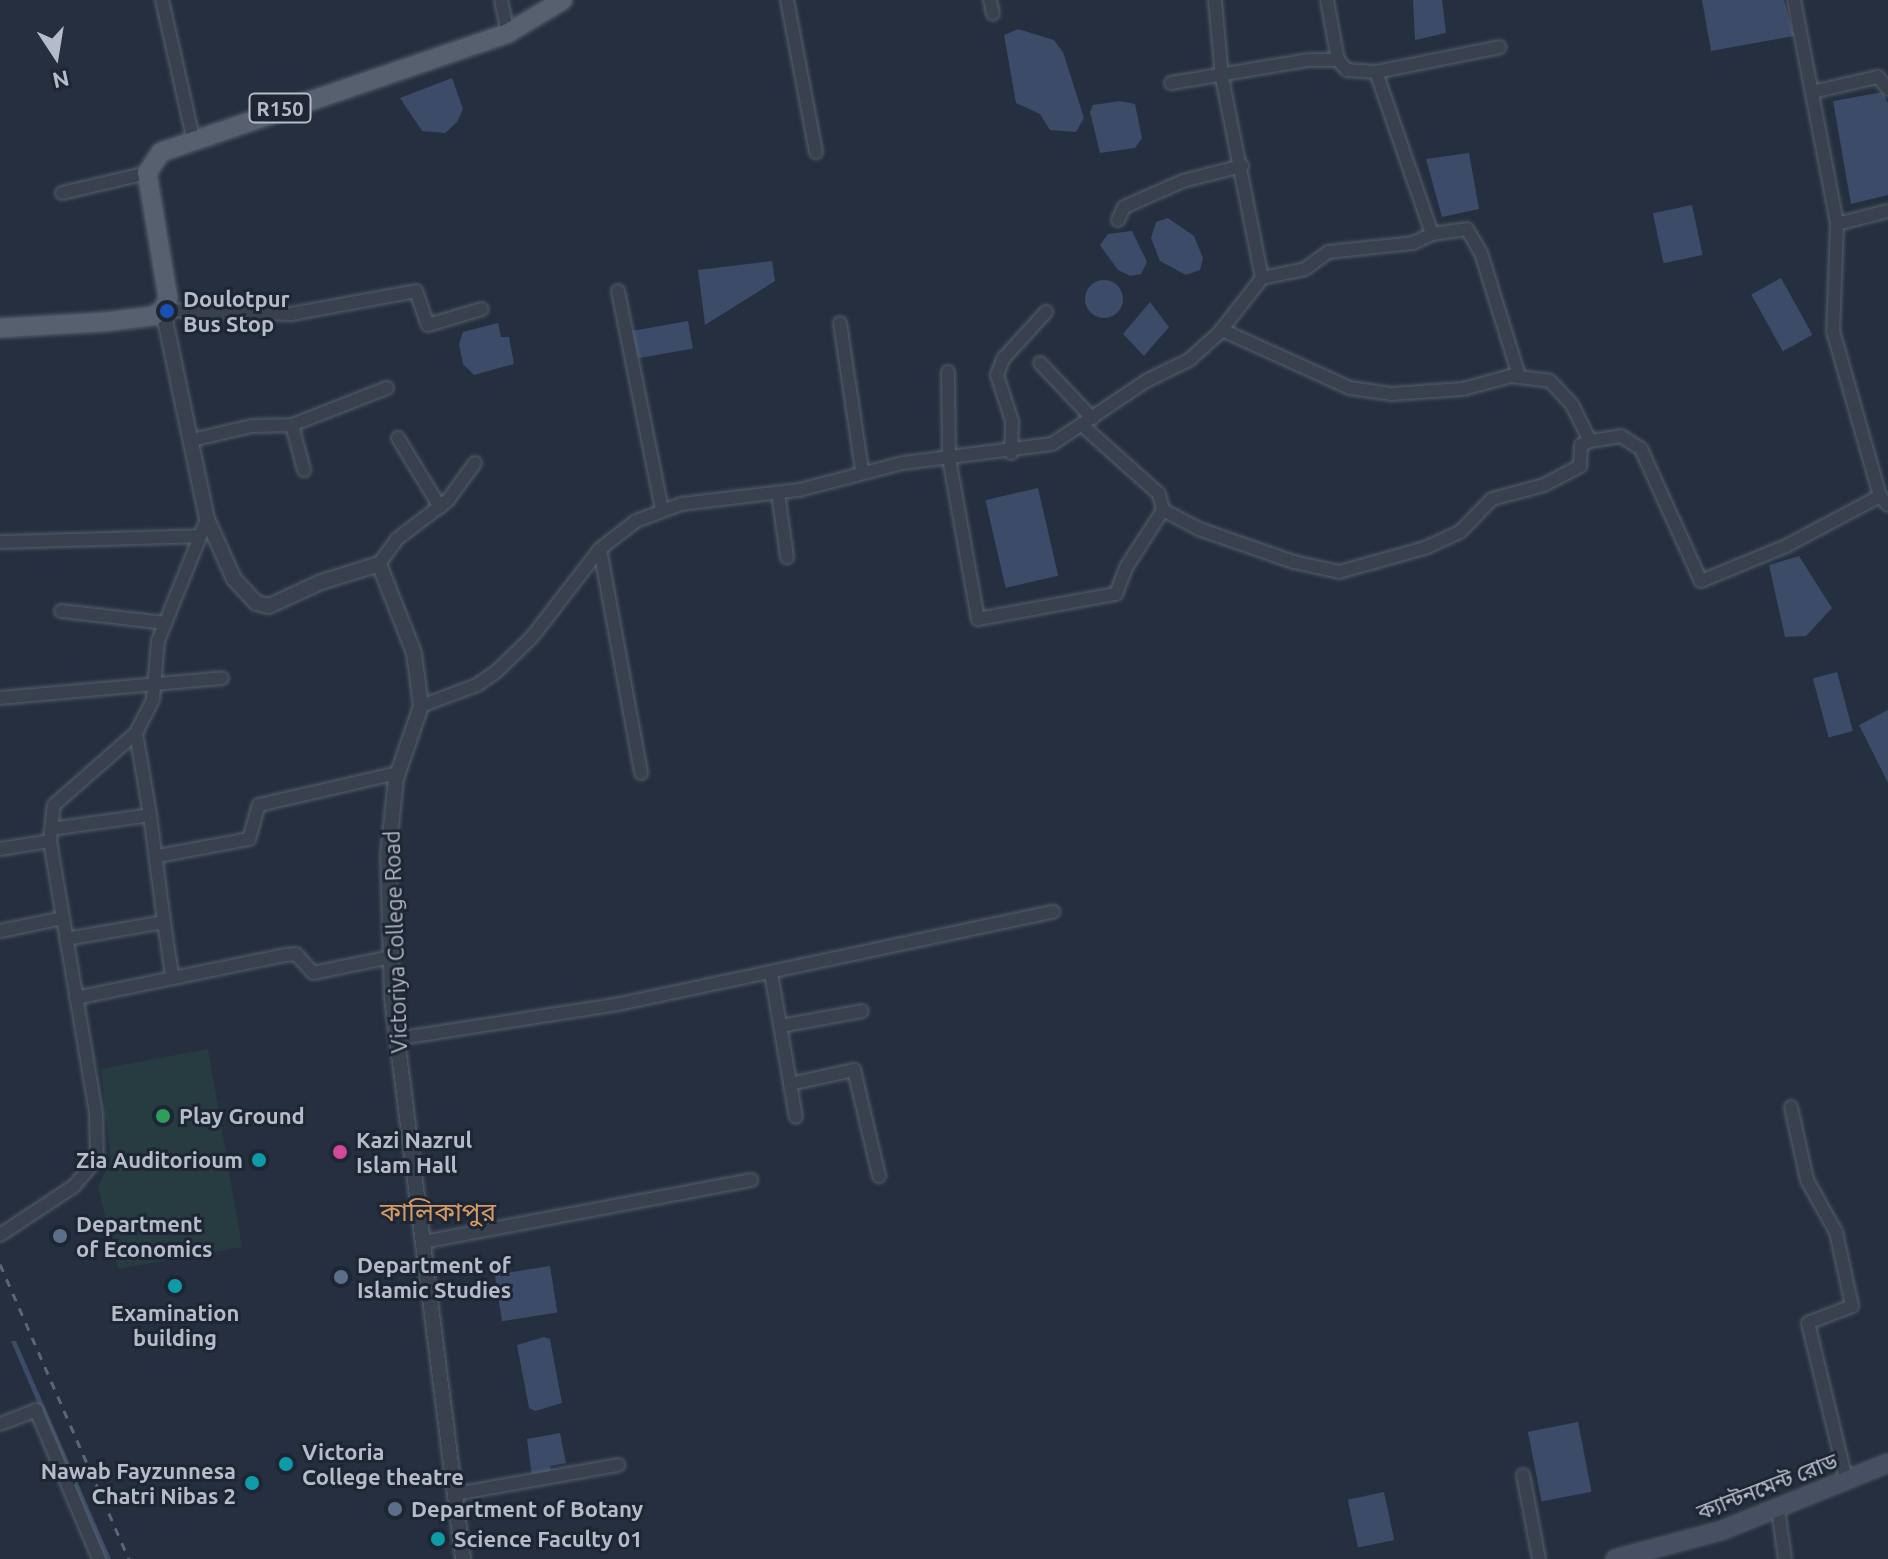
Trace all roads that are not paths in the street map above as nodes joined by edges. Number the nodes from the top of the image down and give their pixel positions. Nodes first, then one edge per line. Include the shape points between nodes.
1 (162, 0) edge
2 (501, 0) edge
3 (563, 0) edge
4 (787, 0) edge
5 (990, 0) edge
6 (1215, 0) edge
7 (1327, 0) edge
8 (1794, 0) edge
9 (993, 14) dead end
10 (508, 33) junction
11 (1500, 47) dead end
12 (1338, 60) junction
13 (1376, 72) junction
14 (1222, 77) junction
15 (1171, 83) dead end
16 (1888, 89) edge
17 (1812, 92) junction
18 (193, 138) junction
19 (816, 152) dead end
20 (1242, 166) junction
21 (147, 173) junction
22 (62, 193) dead end
23 (1888, 211) edge
24 (1118, 220) dead end
25 (1837, 224) junction
26 (1432, 234) junction
27 (1262, 278) junction
28 (618, 291) dead end
29 (482, 309) dead end
30 (163, 310) junction
31 (1046, 312) dead end
32 (840, 323) dead end
33 (0, 328) edge
34 (1222, 330) junction
35 (1040, 363) dead end
36 (948, 372) dead end
37 (1519, 376) junction
38 (387, 388) dead end
39 (1087, 422) junction
40 (292, 425) junction
41 (398, 438) dead end
42 (192, 440) junction
43 (1590, 441) junction
44 (1011, 453) junction
45 (949, 458) junction
46 (475, 463) dead end
47 (304, 470) dead end
48 (862, 470) junction
49 (778, 493) junction
50 (1884, 500) edge
51 (440, 507) junction
52 (662, 510) junction
53 (1163, 510) junction
54 (207, 519) junction
55 (200, 536) junction
56 (0, 542) edge
57 (600, 549) junction
58 (787, 557) dead end
59 (379, 564) junction
60 (61, 611) dead end
61 (165, 623) junction
62 (222, 678) dead end
63 (154, 685) junction
64 (0, 698) edge
65 (421, 706) junction
66 (136, 733) junction
67 (398, 773) junction
68 (641, 773) dead end
69 (150, 815) junction
70 (50, 835) junction
71 (0, 849) edge
72 (158, 856) junction
73 (1053, 912) dead end
74 (63, 918) junction
75 (164, 922) junction
76 (0, 931) edge
77 (66, 939) junction
78 (391, 957) junction
79 (771, 973) junction
80 (172, 975) junction
81 (76, 998) junction
82 (862, 1011) dead end
83 (781, 1026) junction
84 (396, 1039) junction
85 (790, 1084) junction
86 (1791, 1107) dead end
87 (796, 1117) dead end
88 (879, 1176) dead end
89 (751, 1180) dead end
90 (0, 1235) edge
91 (423, 1242) junction
92 (0, 1424) edge
93 (1888, 1463) edge
94 (618, 1465) dead end
95 (1523, 1475) dead end
96 (1846, 1479) junction
97 (455, 1494) junction
98 (1778, 1509) junction
99 (99, 1559) edge
100 (463, 1559) edge
101 (1539, 1559) edge
102 (1615, 1559) edge
103 (1785, 1559) edge

1 - 18 street
2 - 10 street
3 - 10 main road, R150
4 - 19 street
5 - 9 street
6 - 14 street
7 - 12 street
8 - 17 street
10 - 18 main road, R150
11 - 13 street
12 - 13 street via 1347,70
12 - 14 street via 1266,64
13 - 26 street
14 - 15 street
14 - 20 street
16 - 17 street via 1878,77
17 - 25 street
18 - 21 main road, R150 via 161,152
20 - 24 street via 1183,181 1124,207
20 - 27 street
21 - 22 street
21 - 30 main road via 168,298
23 - 25 street
25 - 50 street via 1833,331
26 - 27 street via 1413,243 1328,252 1305,269
26 - 37 street via 1460,228 1471,234
27 - 34 street
28 - 52 street
29 - 30 street via 428,325 416,291 291,314
30 - 33 main road via 104,322
30 - 42 street
31 - 44 street via 1003,359 997,375 1012,421
32 - 48 street
34 - 37 street via 1350,388 1418,392
34 - 39 street via 1189,360
35 - 39 street
36 - 45 street
37 - 43 street via 1550,381
38 - 40 street
39 - 44 street via 1052,444
39 - 53 street via 1159,494
40 - 42 street via 265,424
40 - 47 street
41 - 51 street
42 - 54 street
43 - 50 street via 1621,436 1641,449 1701,581
43 - 53 street via 1581,445 1580,466 1563,477 1492,499 1460,532 1425,548 1372,558 1354,571 1294,562 1199,529
44 - 45 street
45 - 48 street
45 - 53 street via 978,619 1116,594 1127,566
46 - 51 street
48 - 49 street
49 - 52 street
49 - 58 street
51 - 59 street via 397,539
52 - 57 street
54 - 55 street
54 - 59 street via 234,579 262,606
55 - 56 street
55 - 61 street
57 - 65 street via 532,637 497,671 477,685
57 - 68 street
59 - 65 street, Victoriya College Road via 414,653
60 - 61 street
61 - 63 street
62 - 63 street
63 - 64 street
63 - 66 street
65 - 67 street, Victoriya College Road
66 - 69 street
66 - 70 street via 54,805
67 - 72 street via 259,805 249,839
67 - 78 street, Victoriya College Road via 388,855
69 - 70 street
69 - 72 street
70 - 71 street
70 - 74 street
72 - 75 street
73 - 79 street
74 - 76 street
74 - 77 street
75 - 77 street
75 - 80 street
77 - 81 street
78 - 80 street via 313,973 296,954
78 - 84 street, Victoriya College Road
79 - 83 street
79 - 84 street via 619,1004
80 - 81 street
81 - 90 street via 96,1113 97,1159 74,1186
82 - 83 street
83 - 85 street
84 - 91 street, Victoriya College Road
85 - 87 street
85 - 88 street via 854,1070
86 - 96 street via 1807,1180 1836,1232 1852,1306 1808,1323
89 - 91 street
91 - 97 street, Victoriya College Road
92 - 99 street via 35,1409
93 - 96 main road, ক্যান্টনমেন্ট রোড
94 - 97 street
95 - 101 street
96 - 98 main road, ক্যান্টনমেন্ট রোড
97 - 100 street, Victoriya College Road
98 - 102 main road, ক্যান্টনমেন্ট রোড
98 - 103 street

